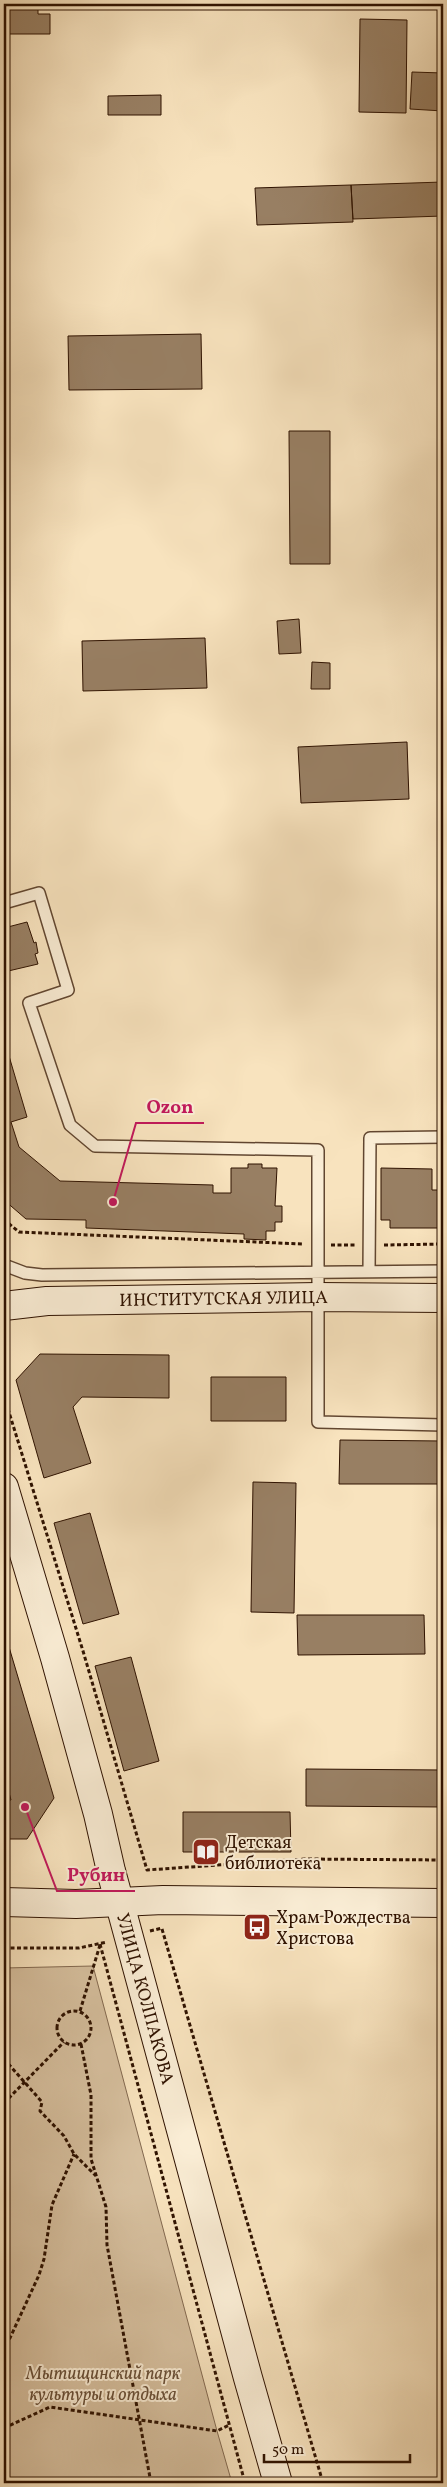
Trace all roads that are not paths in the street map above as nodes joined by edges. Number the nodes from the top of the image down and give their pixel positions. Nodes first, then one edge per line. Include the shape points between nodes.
1 (4, 903) edge
2 (443, 1137) edge
3 (4, 1264) edge
4 (443, 1271) edge
5 (369, 1272) junction
6 (318, 1285) junction
7 (443, 1298) edge
8 (4, 1306) edge
9 (443, 1424) edge
10 (4, 1487) edge
11 (4, 1902) edge
12 (120, 1902) junction
13 (443, 1903) edge
14 (278, 2483) edge

1 - 6 lane via 39,893 68,990 30,1003 70,1125 95,1146 318,1150
2 - 5 lane via 370,1138
3 - 6 lane via 25,1273 42,1275
4 - 5 lane
5 - 6 lane
6 - 7 street, ИНСТИТУТСКАЯ УЛИЦА
6 - 8 street, ИНСТИТУТСКАЯ УЛИЦА
6 - 9 lane via 318,1422
10 - 12 street, УЛИЦА КОЛПАКОВА via 55,1658
11 - 12 street
12 - 13 street
12 - 14 street, УЛИЦА КОЛПАКОВА

